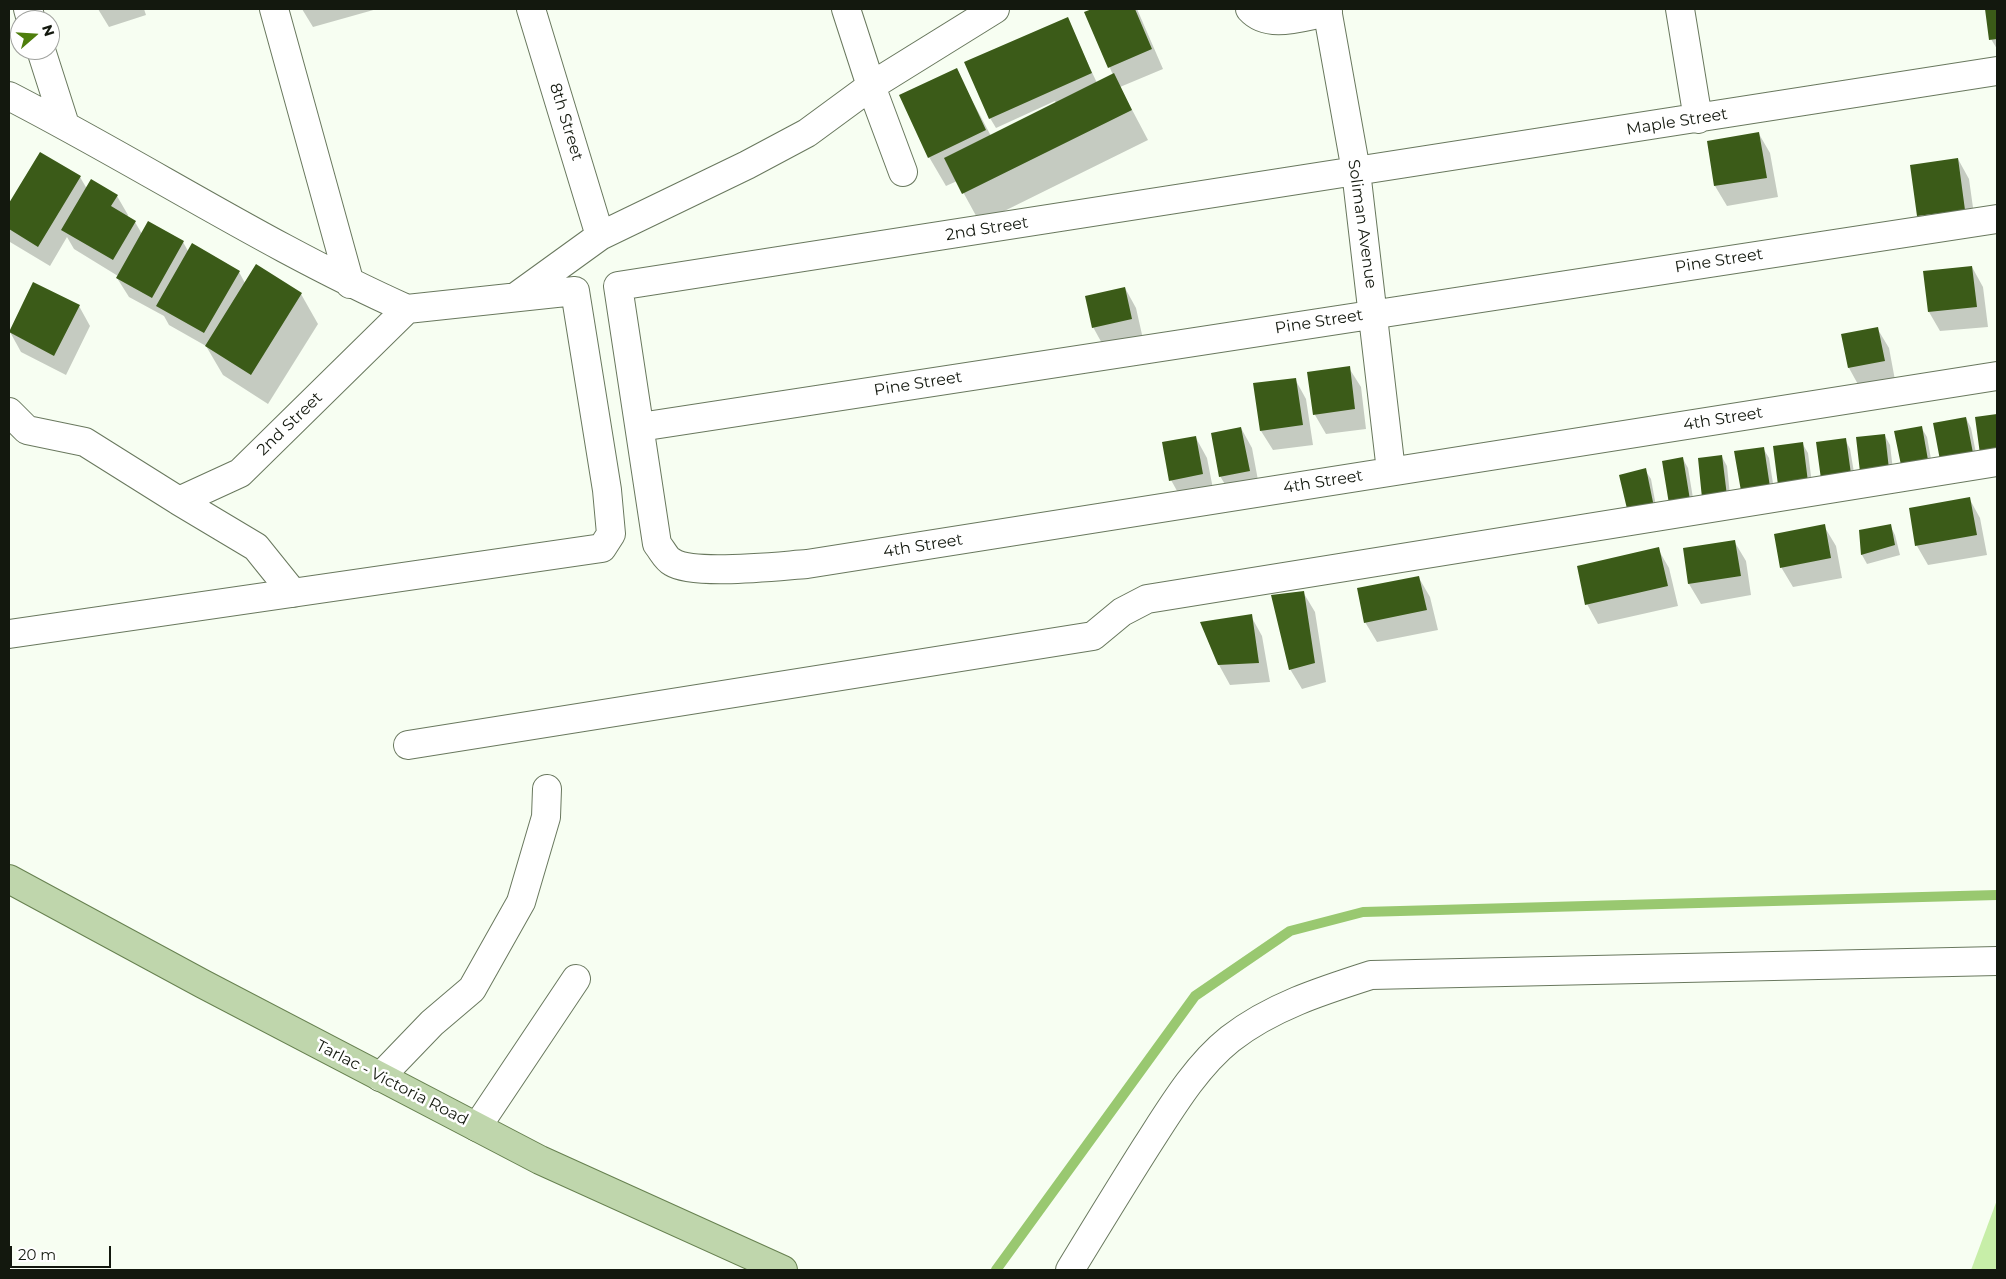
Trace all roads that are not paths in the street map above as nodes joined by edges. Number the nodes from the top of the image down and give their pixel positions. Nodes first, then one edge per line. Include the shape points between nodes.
1 (274, 9) edge
2 (532, 9) edge
3 (846, 9) edge
4 (995, 9) edge
5 (1250, 9) edge
6 (1680, 9) edge
7 (1328, 10) edge
8 (44, 60) edge
9 (1997, 71) edge
10 (871, 86) junction
11 (9, 96) edge
12 (1698, 119) junction
13 (65, 125) junction
14 (1356, 171) junction
15 (903, 172) dead end
16 (1997, 219) edge
17 (600, 236) junction
18 (350, 284) junction
19 (516, 297) junction
20 (408, 309) junction
21 (1374, 313) junction
22 (1997, 376) edge
23 (9, 412) edge
24 (640, 427) junction
25 (1997, 462) edge
26 (1391, 471) junction
27 (179, 501) junction
28 (293, 593) junction
29 (9, 634) edge
30 (408, 745) dead end
31 (547, 789) dead end
32 (9, 879) edge
33 (1997, 961) edge
34 (576, 979) dead end
35 (380, 1077) junction
36 (477, 1127) junction
37 (783, 1270) edge
38 (1070, 1270) edge

1 - 18 street
2 - 17 street, 8th Street
3 - 10 street
4 - 10 street
5 - 7 street via 1256,15 1275,22
6 - 12 street
7 - 14 street, Soliman Avenue
8 - 13 street
9 - 12 street, Maple Street
10 - 15 street
10 - 17 street via 807,133
11 - 13 street
12 - 14 street, Maple Street
13 - 18 street
14 - 21 street, Soliman Avenue
14 - 24 street, 2nd Street via 618,286
16 - 21 street, Pine Street
17 - 19 street
18 - 20 street
19 - 20 street
19 - 28 street via 575,291 610,516 611,534 602,548
20 - 27 street, 2nd Street via 240,473
21 - 24 street, Pine Street
21 - 26 street, Soliman Avenue
22 - 26 street, 4th Street
23 - 27 street via 27,430 85,442
24 - 26 street, 4th Street via 658,544 671,562 708,569 806,564
25 - 30 street via 1147,599 1122,612 1093,636
27 - 28 street via 256,547
28 - 29 street
31 - 35 street via 546,817 521,902 472,989 432,1023
32 - 35 main road, Tarlac - Victoria Road
33 - 38 street via 1371,976 1321,991 1274,1011 1229,1040 1194,1077 1162,1121
34 - 36 street
35 - 36 main road, Tarlac - Victoria Road
36 - 37 main road, Tarlac - Victoria Road via 540,1160

